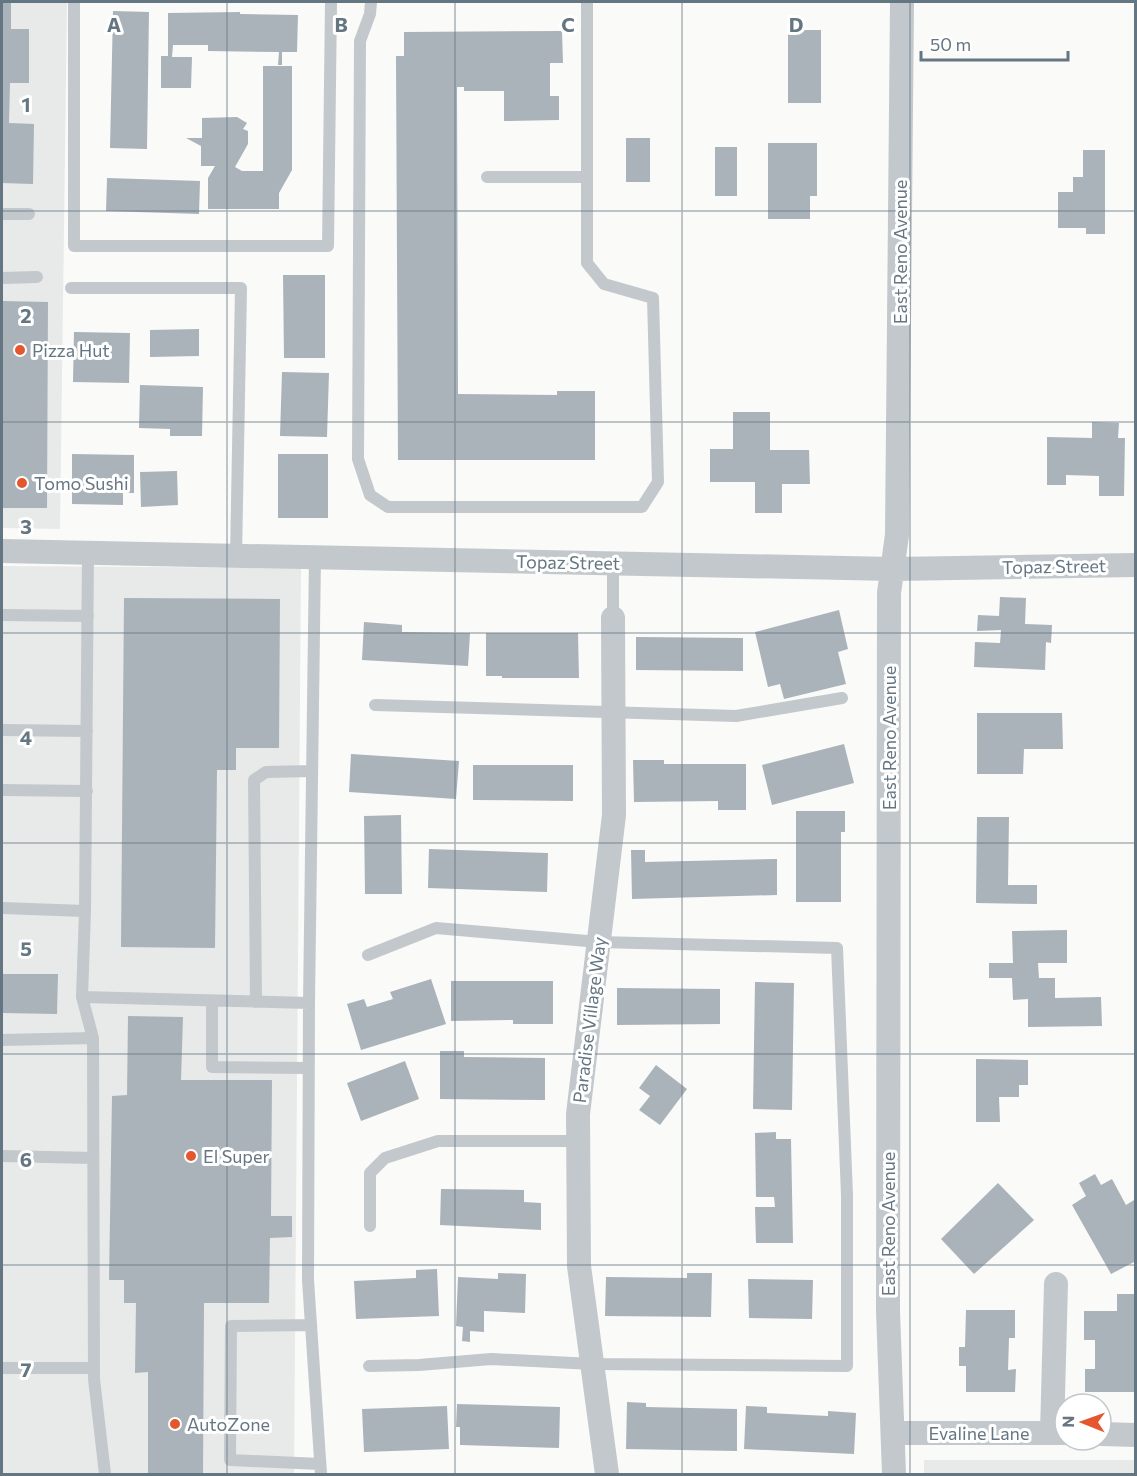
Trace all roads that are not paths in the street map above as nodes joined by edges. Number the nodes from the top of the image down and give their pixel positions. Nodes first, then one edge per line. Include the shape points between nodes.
1 (74, 2) edge
2 (331, 2) edge
3 (371, 2) edge
4 (587, 2) edge
5 (902, 2) edge
6 (487, 177) dead end
7 (586, 177) junction
8 (2, 214) edge
9 (29, 214) dead end
10 (37, 277) dead end
11 (2, 278) edge
12 (71, 288) dead end
13 (2, 551) edge
14 (88, 553) junction
15 (315, 556) junction
16 (236, 557) junction
17 (613, 564) junction
18 (1136, 565) edge
19 (893, 569) junction
20 (2, 615) edge
21 (88, 616) junction
22 (613, 618) joint
23 (842, 698) dead end
24 (375, 705) dead end
25 (614, 712) junction
26 (2, 730) edge
27 (87, 731) junction
28 (312, 771) junction
29 (2, 790) edge
30 (87, 791) junction
31 (2, 908) edge
32 (86, 910) junction
33 (598, 942) junction
34 (368, 955) dead end
35 (82, 997) junction
36 (212, 1002) junction
37 (256, 1002) junction
38 (309, 1004) junction
39 (93, 1038) junction
40 (2, 1040) edge
41 (307, 1068) junction
42 (578, 1141) junction
43 (2, 1156) edge
44 (93, 1158) junction
45 (370, 1226) dead end
46 (1056, 1284) dead end
47 (311, 1325) junction
48 (592, 1364) junction
49 (369, 1366) dead end
50 (2, 1368) edge
51 (94, 1368) junction
52 (1057, 1392) edge
53 (894, 1433) junction
54 (1053, 1433) edge
55 (1113, 1434) edge
56 (1136, 1435) edge
57 (320, 1469) edge
58 (105, 1474) edge
59 (608, 1474) edge
60 (894, 1474) edge

1 - 2 lane via 74,246 328,246
3 - 7 lane via 360,41 358,459 370,495 388,507 642,507 658,482 653,298 604,284 586,263
4 - 7 lane
5 - 19 street, East Reno Avenue via 897,535
6 - 7 lane
8 - 9 lane
10 - 11 lane
12 - 16 lane via 241,288
13 - 14 street, Topaz Street
14 - 16 street, Topaz Street
14 - 21 lane
15 - 16 street, Topaz Street
15 - 17 street, Topaz Street
15 - 28 lane
17 - 19 street, Topaz Street
17 - 22 lane, Paradise Village Way
18 - 19 street, Topaz Street
19 - 53 street, East Reno Avenue via 889,605 888,1311
20 - 21 lane
21 - 27 lane
22 - 25 street, Paradise Village Way
23 - 25 lane via 736,716
24 - 25 lane
25 - 33 street, Paradise Village Way via 614,815
26 - 27 lane
27 - 30 lane
28 - 37 lane via 266,772 254,780
28 - 38 lane
29 - 30 lane
30 - 32 lane
31 - 32 lane
32 - 35 lane
33 - 34 lane via 436,928
33 - 42 street, Paradise Village Way
33 - 48 lane via 837,948 847,1195 847,1366
35 - 36 lane
35 - 39 lane
36 - 37 lane
36 - 41 lane via 212,1067
37 - 38 lane
38 - 41 lane
39 - 40 lane
39 - 44 lane
41 - 47 lane
42 - 45 lane via 438,1141 385,1158 370,1173
42 - 48 street, Paradise Village Way via 579,1266
43 - 44 lane
44 - 51 lane
46 - 52 street
47 - 57 lane
47 - 57 lane via 231,1326 230,1460
48 - 49 lane via 491,1359
48 - 59 street, Paradise Village Way
50 - 51 lane
51 - 58 lane
53 - 54 street, Evaline Lane
53 - 60 street, East Reno Avenue
55 - 56 street

